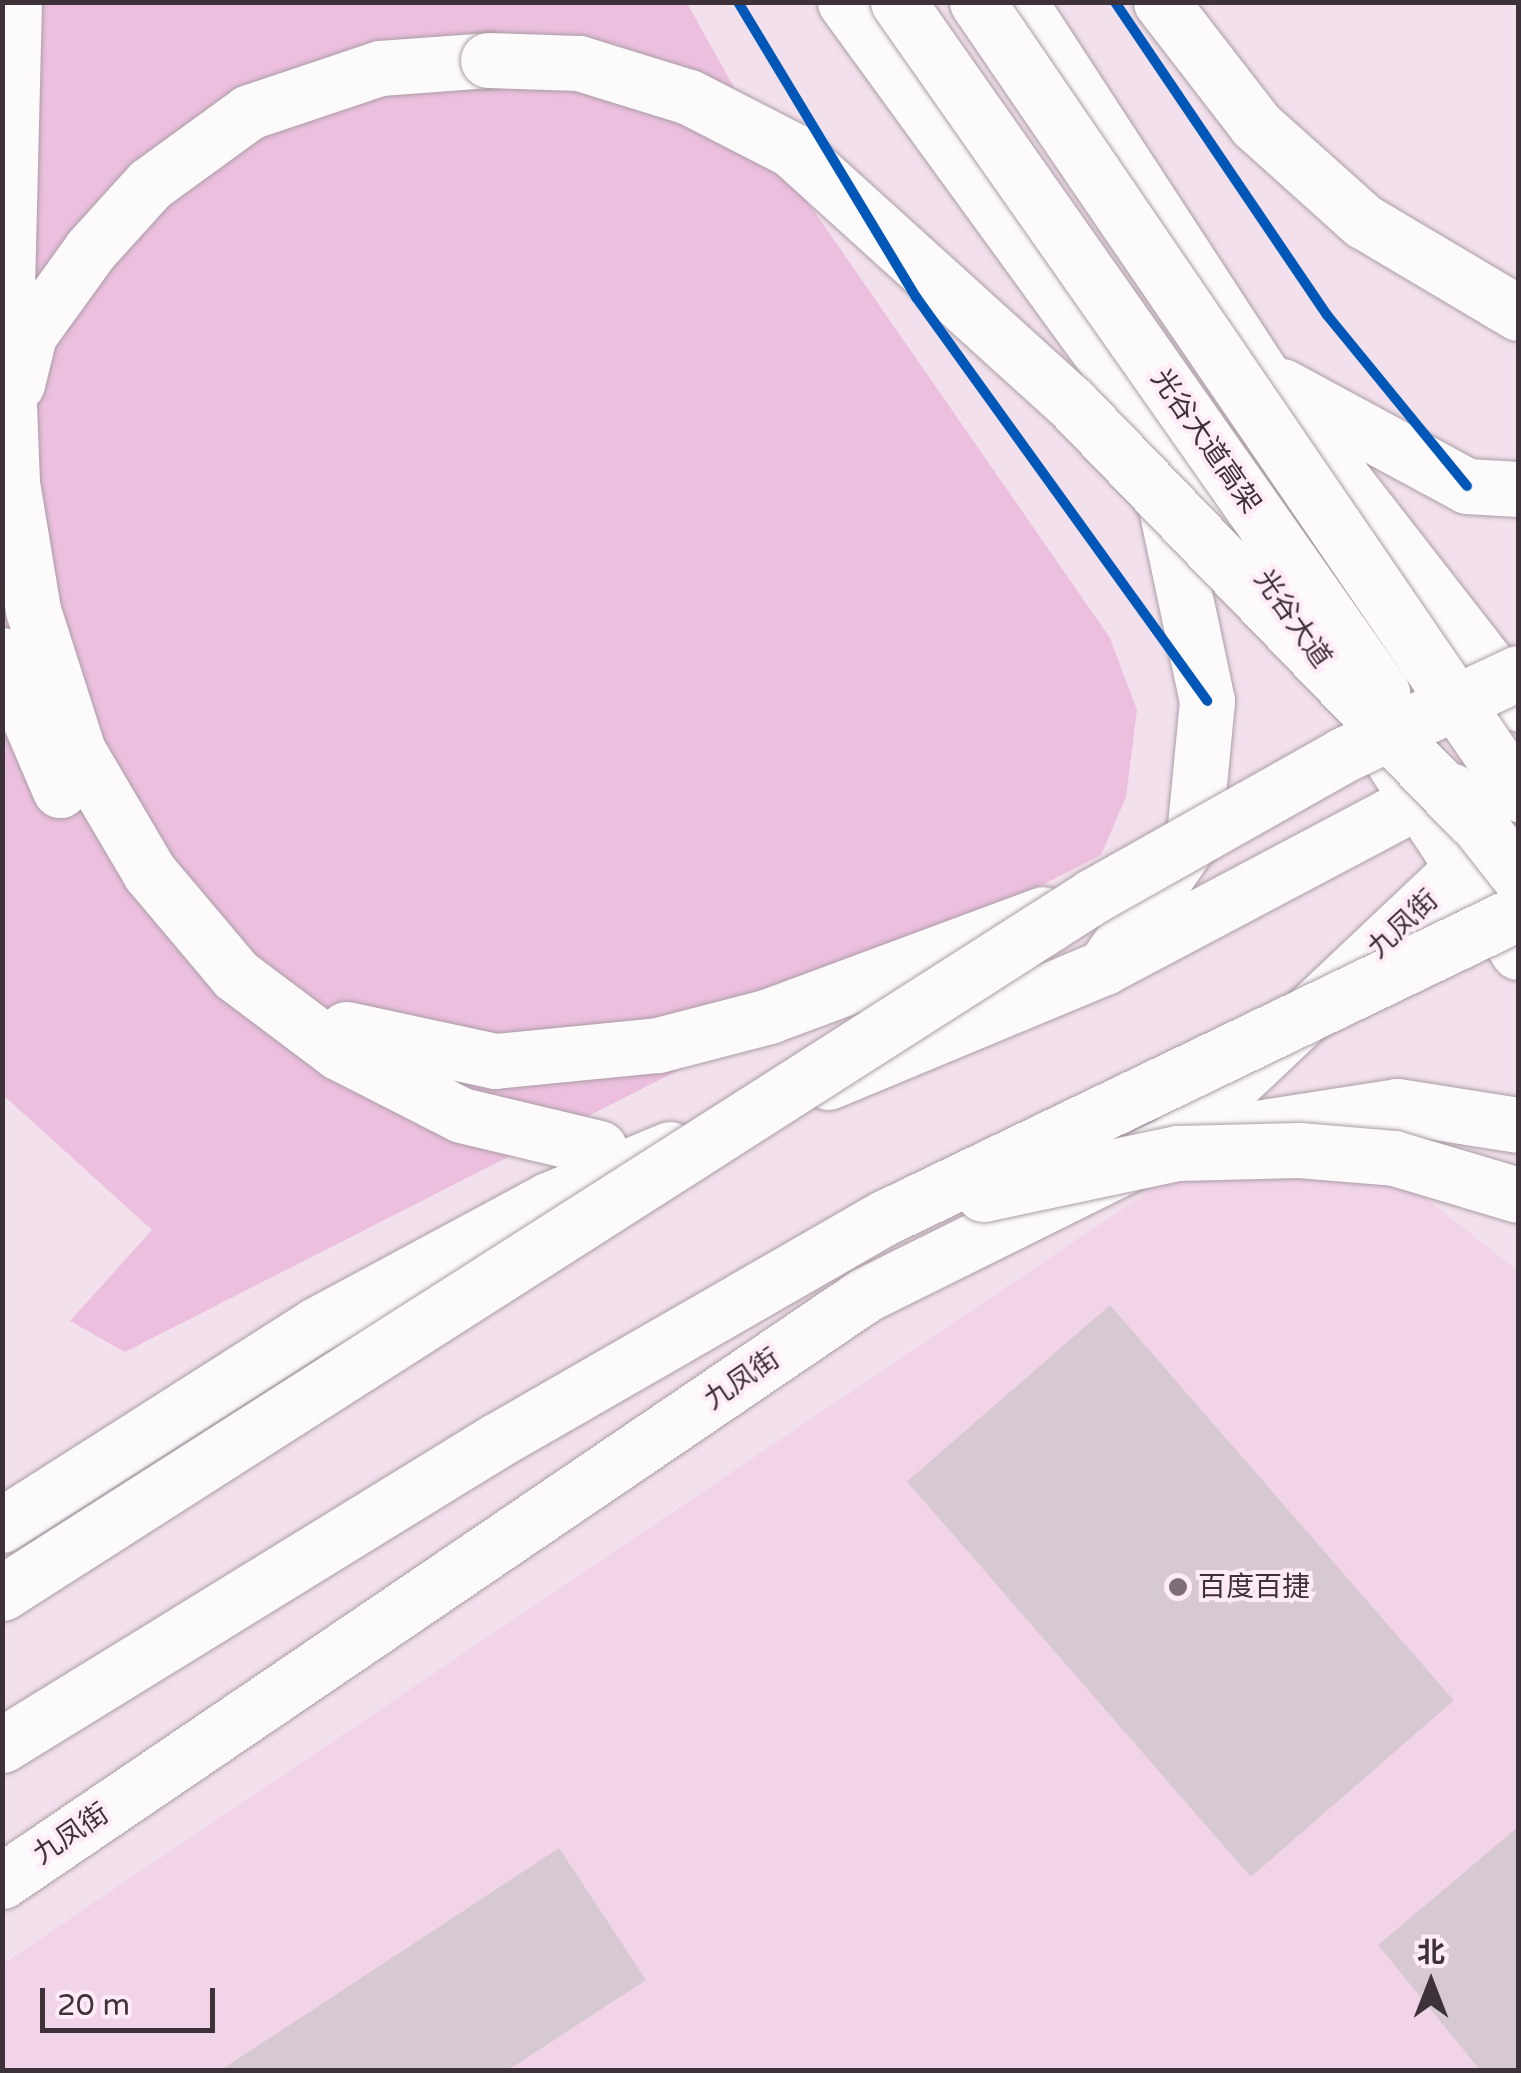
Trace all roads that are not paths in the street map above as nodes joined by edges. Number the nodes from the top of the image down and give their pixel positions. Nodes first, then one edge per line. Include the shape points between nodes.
1 (14, 2) edge
2 (845, 2) edge
3 (898, 2) edge
4 (978, 2) edge
5 (1019, 2) edge
6 (1161, 2) edge
7 (1518, 314) edge
8 (1262, 376) junction
9 (1132, 392) junction
10 (2, 440) edge
11 (1518, 489) edge
12 (2, 655) edge
13 (1518, 673) edge
14 (1518, 704) edge
15 (1518, 747) edge
16 (1518, 794) edge
17 (1420, 800) junction
18 (1467, 842) junction
19 (1518, 847) edge
20 (1518, 875) edge
21 (1093, 896) junction
22 (1518, 913) edge
23 (1518, 952) edge
24 (1104, 967) junction
25 (236, 975) junction
26 (1510, 1132) edge
27 (1171, 1143) junction
28 (599, 1148) dead end
29 (1518, 1196) edge
30 (860, 1231) junction
31 (2, 1525) edge
32 (2, 1592) edge
33 (2, 1745) edge
34 (2, 1880) edge

1 - 25 main road via 6,326 12,483 33,610 78,752 150,872
2 - 9 main road, 光谷大道 via 902,92
3 - 18 main road, 光谷大道高架, bridge
4 - 16 main road, 光谷大道高架, bridge
5 - 8 main road
6 - 7 main road via 1256,125 1363,221
8 - 11 main road via 1467,486
8 - 14 main road
9 - 17 main road, 光谷大道
9 - 24 main road via 1178,541 1207,701 1194,836
10 - 18 main road, bridge via 29,334 92,249 150,184 250,112 380,68 579,63 689,97 792,150 1072,404
12 - 25 main road via 74,818 138,897
13 - 21 main road, bridge via 1343,755
15 - 17 main road
17 - 18 main road, 光谷大道
17 - 24 main road
18 - 19 main road
18 - 20 main road, 光谷大道高架, bridge
18 - 23 main road, 光谷大道
18 - 27 main road, 九凤街
21 - 25 main road, bridge via 770,1016 586,1057 430,1053 319,1021
21 - 32 main road, bridge
22 - 30 main road, bridge
24 - 31 main road via 548,1200 316,1325
25 - 28 main road via 338,1052 461,1115
26 - 27 main road via 1397,1106
27 - 34 main road, 九凤街 via 865,1295
29 - 30 main road, bridge via 1394,1158 1178,1153 1078,1170
30 - 33 main road, bridge via 496,1441

